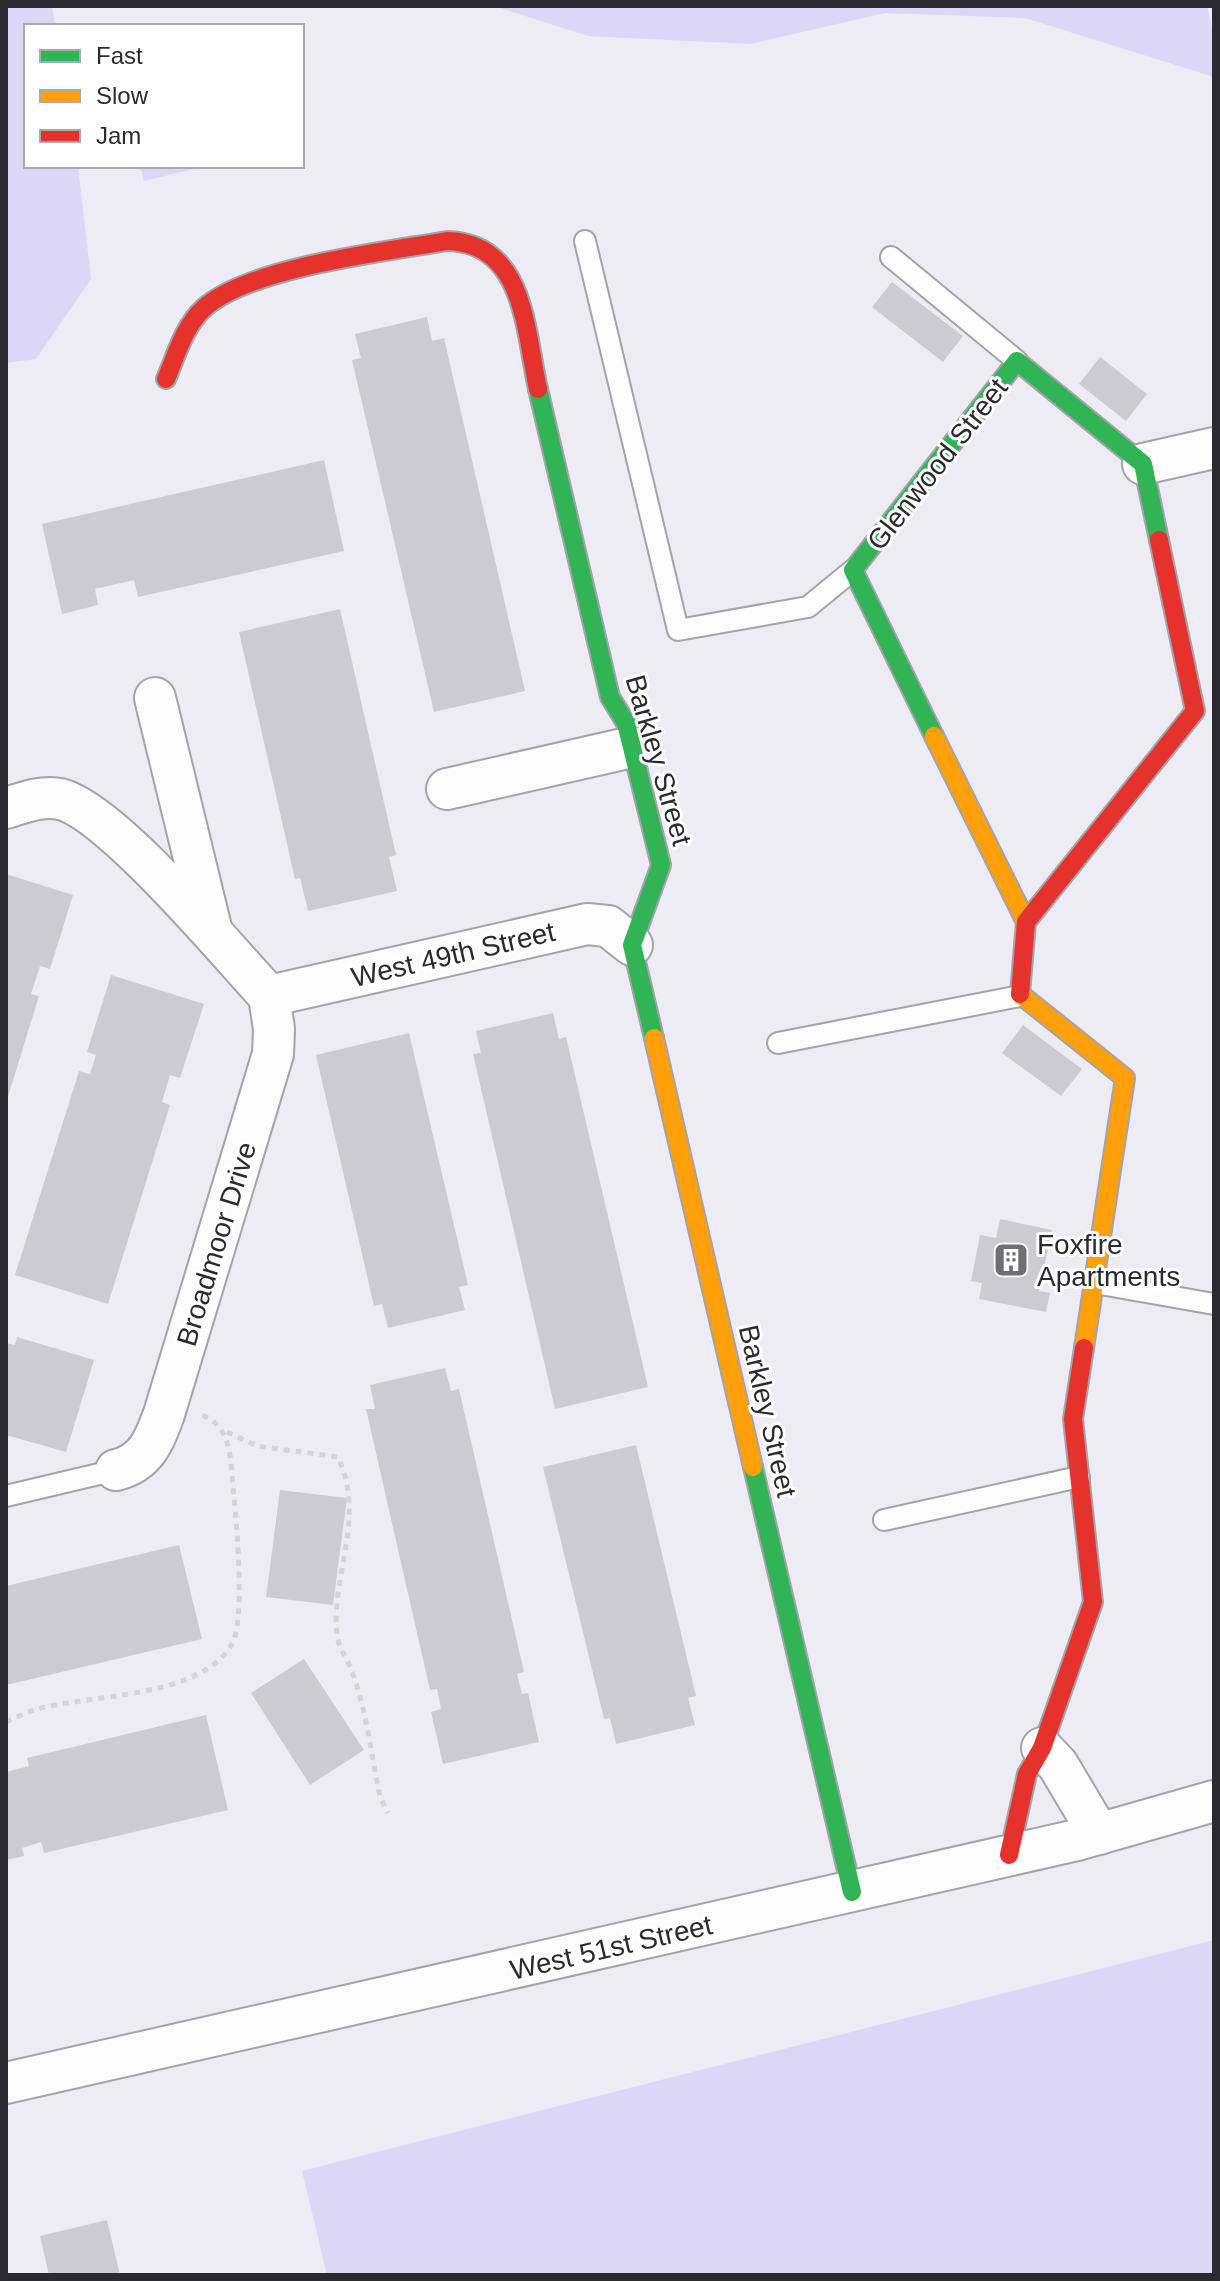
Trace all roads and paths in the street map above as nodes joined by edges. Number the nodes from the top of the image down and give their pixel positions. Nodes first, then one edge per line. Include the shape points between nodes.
1 (585, 241) dead end
2 (891, 257) dead end
3 (1017, 361) junction
4 (166, 379) dead end
5 (1214, 448) edge
6 (1143, 464) junction
7 (853, 570) junction
8 (155, 698) dead end
9 (632, 747) junction
10 (447, 789) dead end
11 (6, 808) edge
12 (1026, 922) junction
13 (212, 935) junction
14 (632, 945) junction
15 (269, 996) junction
16 (1020, 996) junction
17 (778, 1043) dead end
18 (1095, 1283) junction
19 (1214, 1304) edge
20 (187, 1410) dead end
21 (226, 1431) junction
22 (116, 1470) joint
23 (1079, 1477) junction
24 (6, 1496) edge
25 (884, 1520) dead end
26 (6, 1722) edge
27 (1042, 1748) junction
28 (1214, 1801) edge
29 (388, 1813) dead end
30 (1099, 1834) junction
31 (1009, 1855) junction
32 (852, 1892) junction
33 (6, 2083) edge

1 - 7 lane via 678,630 808,607
2 - 3 lane
3 - 6 street, Glenwood Street
3 - 7 street, Glenwood Street
4 - 9 street, Barkley Street via 206,305 248,286 286,273 447,241 472,242 486,249 515,285 610,697 626,723
5 - 6 street
6 - 12 street via 1195,711
7 - 12 street, Glenwood Street
8 - 13 street
9 - 10 street
9 - 14 street, Barkley Street via 661,865
11 - 13 street via 48,797 84,809 121,839
12 - 16 street
13 - 15 street
14 - 15 street, West 49th Street via 608,926 587,924
14 - 32 street, Barkley Street
15 - 22 street, Broadmoor Drive via 273,1054 164,1414 138,1462
16 - 17 lane
16 - 18 street via 1125,1078
18 - 19 lane
18 - 23 street via 1073,1419
20 - 21 path via 214,1419
21 - 26 path via 238,1531 234,1642 215,1667 147,1691 36,1710
21 - 29 path via 257,1446 338,1457 350,1482 349,1537 336,1618 339,1653 353,1675
22 - 24 lane
23 - 25 lane
23 - 27 street via 1093,1602
27 - 30 street
27 - 31 street via 1027,1774
28 - 30 street, West 51st Street
30 - 31 street, West 51st Street
31 - 32 street, West 51st Street
32 - 33 street, West 51st Street

